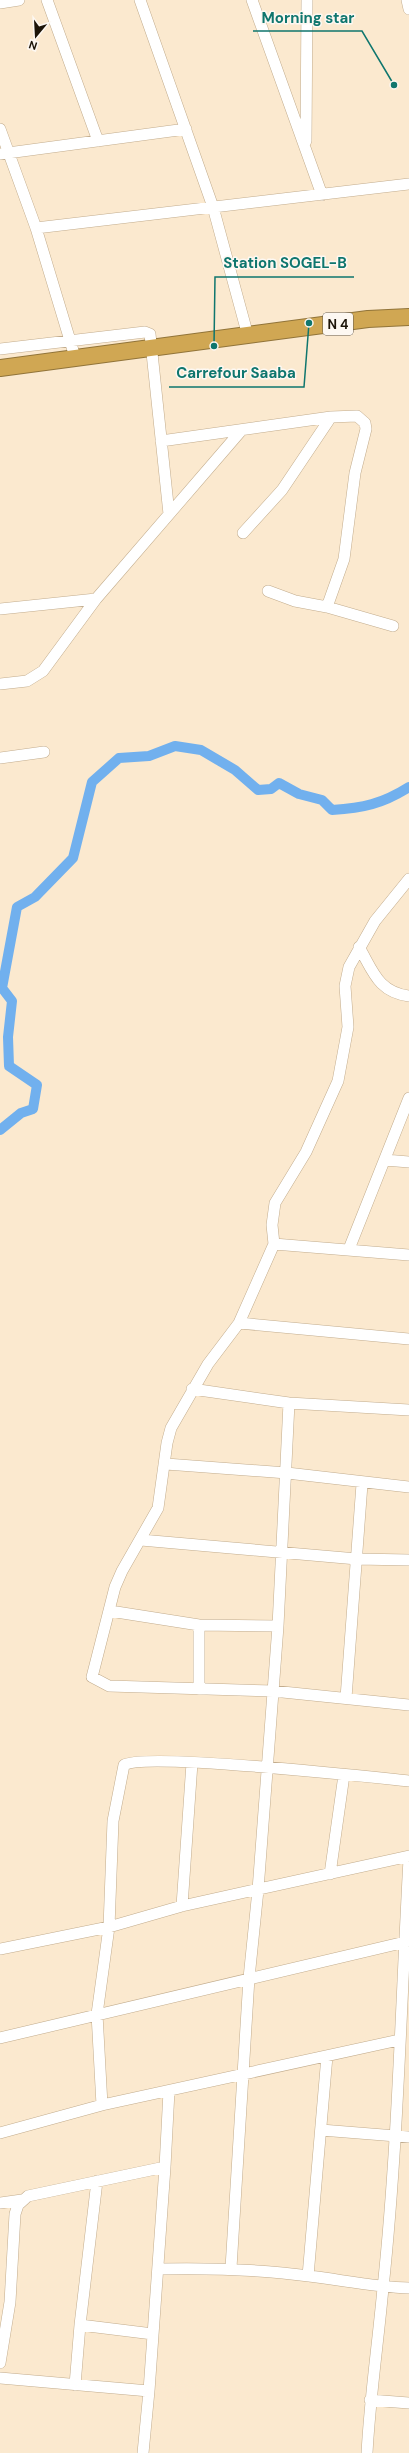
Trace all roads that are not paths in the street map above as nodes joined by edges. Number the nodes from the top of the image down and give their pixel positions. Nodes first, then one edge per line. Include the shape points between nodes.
1 (19, 0) edge
2 (47, 0) edge
3 (140, 0) edge
4 (252, 0) edge
5 (307, 0) edge
6 (407, 0) edge
7 (0, 3) edge
8 (409, 9) edge
9 (0, 129) edge
10 (186, 130) junction
11 (98, 141) junction
12 (306, 150) junction
13 (4, 153) edge
14 (409, 184) edge
15 (322, 195) junction
16 (214, 208) junction
17 (36, 228) junction
18 (409, 308) edge
19 (409, 318) edge
20 (368, 319) junction
21 (248, 336) junction
22 (71, 340) junction
23 (152, 348) junction
24 (0, 349) edge
25 (75, 357) junction
26 (0, 368) edge
27 (331, 417) junction
28 (240, 432) junction
29 (161, 441) junction
30 (169, 514) junction
31 (243, 533) dead end
32 (268, 591) dead end
33 (96, 600) junction
34 (327, 607) junction
35 (0, 609) edge
36 (393, 626) dead end
37 (0, 684) edge
38 (44, 752) dead end
39 (0, 758) edge
40 (409, 879) edge
41 (359, 947) junction
42 (409, 996) edge
43 (409, 1098) edge
44 (385, 1160) junction
45 (409, 1162) edge
46 (274, 1244) junction
47 (349, 1249) junction
48 (409, 1255) edge
49 (239, 1323) junction
50 (409, 1339) edge
51 (192, 1389) junction
52 (289, 1403) junction
53 (409, 1410) edge
54 (166, 1464) junction
55 (287, 1473) junction
56 (362, 1484) junction
57 (409, 1488) edge
58 (141, 1540) junction
59 (281, 1552) junction
60 (357, 1559) junction
61 (409, 1560) edge
62 (110, 1611) junction
63 (199, 1625) junction
64 (278, 1626) junction
65 (199, 1689) junction
66 (273, 1691) junction
67 (346, 1698) junction
68 (409, 1705) edge
69 (192, 1763) junction
70 (268, 1768) junction
71 (344, 1775) junction
72 (409, 1780) edge
73 (409, 1856) edge
74 (409, 1859) edge
75 (330, 1874) junction
76 (258, 1890) junction
77 (182, 1906) junction
78 (108, 1927) junction
79 (407, 1942) edge
80 (0, 1949) edge
81 (248, 1978) junction
82 (97, 2014) junction
83 (0, 2038) edge
84 (399, 2040) junction
85 (328, 2056) junction
86 (244, 2074) junction
87 (170, 2090) junction
88 (102, 2105) junction
89 (321, 2130) junction
90 (0, 2133) edge
91 (394, 2136) junction
92 (409, 2137) edge
93 (165, 2167) junction
94 (97, 2182) junction
95 (22, 2200) junction
96 (0, 2204) edge
97 (159, 2268) junction
98 (231, 2268) junction
99 (308, 2276) junction
100 (383, 2288) junction
101 (409, 2288) edge
102 (5, 2302) edge
103 (80, 2326) junction
104 (153, 2334) junction
105 (0, 2363) edge
106 (0, 2378) edge
107 (75, 2385) junction
108 (148, 2391) junction
109 (370, 2400) junction
110 (409, 2404) edge
111 (142, 2453) edge
112 (368, 2453) edge

1 - 7 street
2 - 11 street
3 - 10 street
4 - 12 street
5 - 12 street
6 - 8 street
9 - 13 street
10 - 11 street
10 - 16 street
11 - 13 street
12 - 15 street
13 - 17 street
14 - 15 street
15 - 16 street
16 - 17 street
16 - 21 street
17 - 22 street
18 - 20 highway, N 4
19 - 20 highway, N 4
20 - 21 highway, N 4
21 - 23 highway, N 4
22 - 23 street via 145,332 150,334
22 - 24 street
22 - 25 street
23 - 25 highway, N 4
23 - 29 street
25 - 26 highway, N 4
27 - 28 street
27 - 31 street via 282,490
27 - 34 street via 357,416 365,423 366,429 355,473 344,559
28 - 29 street
28 - 30 street
29 - 30 street
30 - 33 street
32 - 34 street via 295,601
33 - 35 street
33 - 37 street via 43,671 27,681
34 - 36 street
38 - 39 street
40 - 41 street via 375,921
41 - 42 street via 383,987 391,992
41 - 46 street via 349,967 345,986 348,1027 338,1081 306,1152 274,1203
43 - 44 street
44 - 45 street
44 - 47 street
46 - 47 street
46 - 49 street
47 - 48 street
49 - 50 street
49 - 51 street via 220,1346
51 - 52 street
51 - 54 street via 171,1428
52 - 53 street
52 - 55 street
54 - 55 street
54 - 58 street via 158,1508
55 - 56 street
55 - 59 street
56 - 57 street
56 - 60 street
58 - 59 street
58 - 62 street via 122,1571
59 - 60 street
59 - 64 street
60 - 61 street
60 - 67 street
62 - 63 street
62 - 65 street via 92,1678 109,1686
63 - 64 street
63 - 65 street
64 - 66 street
65 - 66 street
66 - 67 street
66 - 70 street
67 - 68 street
69 - 70 street
69 - 77 street
69 - 78 street via 127,1762 122,1767 113,1821
70 - 71 street
70 - 76 street
71 - 72 street
71 - 75 street
73 - 75 street
74 - 79 street
75 - 76 street
76 - 77 street
76 - 81 street
77 - 78 street
78 - 80 street
78 - 82 street
79 - 81 street
79 - 84 street
81 - 82 street
81 - 86 street
82 - 83 street
82 - 88 street
84 - 85 street
84 - 91 street
85 - 86 street
85 - 89 street
86 - 87 street
86 - 98 street
87 - 88 street
87 - 93 street
88 - 90 street
89 - 91 street
89 - 99 street
91 - 92 street
91 - 100 street
93 - 94 street
93 - 97 street
94 - 95 street via 28,2196
94 - 103 street
95 - 96 street
95 - 102 street via 15,2214
97 - 98 street
97 - 104 street
98 - 99 street
99 - 100 street
100 - 101 street
100 - 109 street
102 - 105 street
103 - 104 street
103 - 107 street
104 - 108 street
106 - 107 street
107 - 108 street
108 - 111 street
109 - 110 street
109 - 112 street

